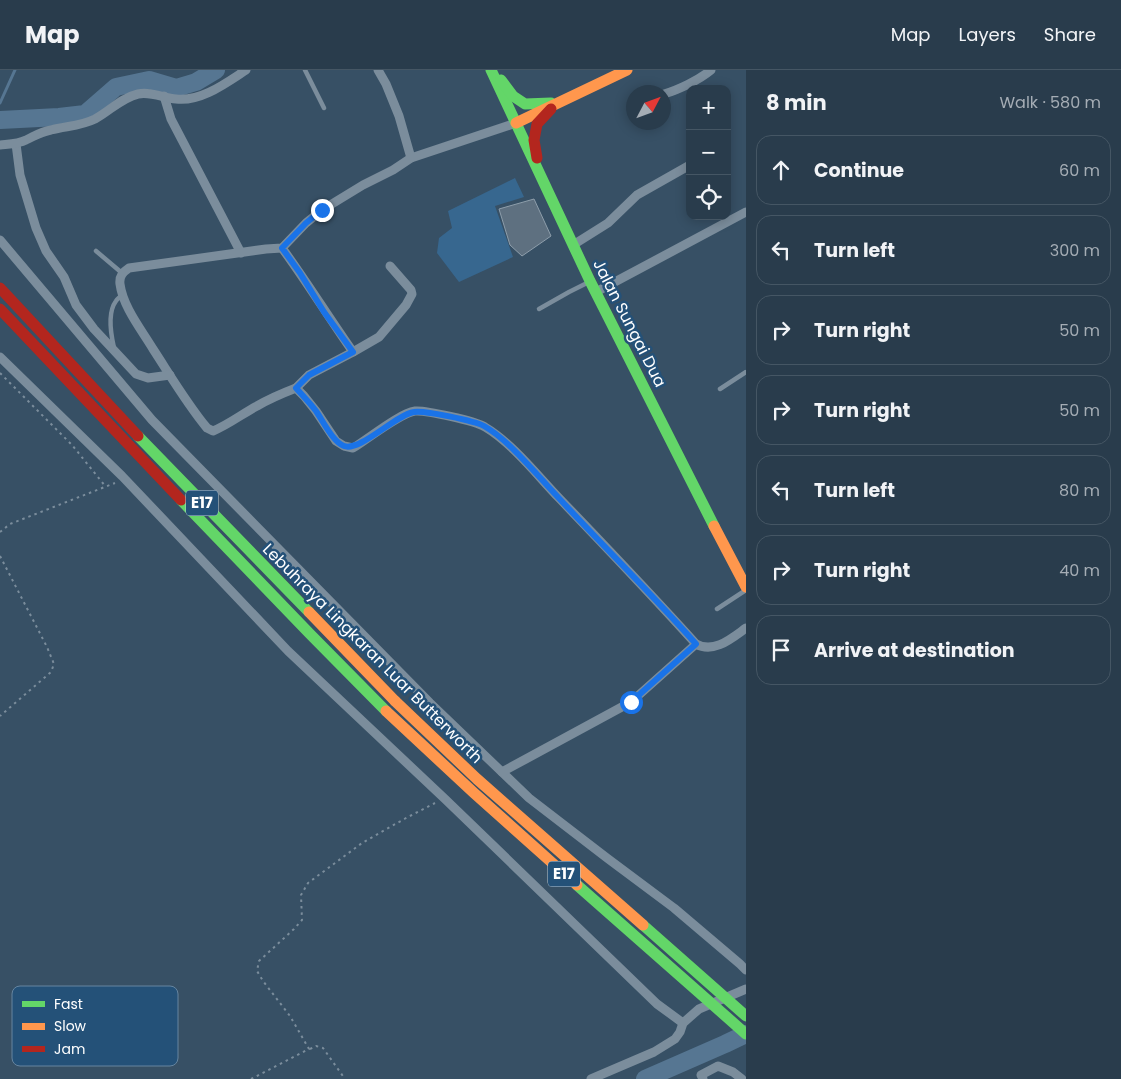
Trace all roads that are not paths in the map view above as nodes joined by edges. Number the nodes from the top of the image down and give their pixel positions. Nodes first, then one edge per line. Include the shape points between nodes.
1 (246, 70) edge
2 (305, 70) edge
3 (378, 70) edge
4 (492, 70) edge
5 (627, 70) edge
6 (711, 70) edge
7 (671, 91) edge
8 (164, 96) junction
9 (558, 102) junction
10 (324, 108) dead end
11 (516, 123) junction
12 (16, 144) junction
13 (0, 145) edge
14 (411, 158) junction
15 (686, 167) edge
16 (538, 170) junction
17 (746, 212) edge
18 (0, 240) edge
19 (573, 245) junction
20 (282, 248) junction
21 (96, 251) dead end
22 (241, 253) junction
23 (390, 266) dead end
24 (122, 273) junction
25 (590, 281) junction
26 (0, 288) edge
27 (596, 292) junction
28 (123, 294) junction
29 (540, 310) dead end
30 (2, 311) edge
31 (115, 350) junction
32 (353, 352) junction
33 (0, 357) edge
34 (746, 372) edge
35 (170, 375) junction
36 (296, 388) junction
37 (720, 389) dead end
38 (746, 589) edge
39 (717, 609) dead end
40 (746, 628) edge
41 (696, 644) junction
42 (502, 772) junction
43 (746, 970) edge
44 (746, 989) edge
45 (746, 1016) edge
46 (683, 1023) junction
47 (746, 1034) edge
48 (591, 1079) edge
49 (703, 1079) edge
50 (742, 1079) edge

1 - 8 street via 189,99
2 - 10 lane
3 - 14 street via 399,116
4 - 9 main road via 513,96 525,104
4 - 11 main road, Jalan Sungai Dua
5 - 9 main road
6 - 7 street
8 - 12 street via 141,93 125,98 95,119 38,133
8 - 22 street via 171,119
9 - 11 main road
9 - 16 main road via 537,124 534,140
11 - 14 street
11 - 16 main road, Jalan Sungai Dua
12 - 13 street
12 - 31 street via 20,176 46,251 64,277 79,310
14 - 20 street via 322,210
15 - 19 street via 637,195 608,223
16 - 19 main road, Jalan Sungai Dua
17 - 27 street
18 - 42 street via 152,420 411,685
19 - 25 main road, Jalan Sungai Dua
20 - 22 street
20 - 32 street
21 - 24 lane
22 - 24 street via 128,268
23 - 32 street via 411,290 411,298 379,337
24 - 28 street
25 - 27 main road, Jalan Sungai Dua
25 - 29 lane
26 - 45 main road, Lebuhraya Lingkaran Luar Butterworth / E17, bridge via 395,701 477,779
27 - 38 main road, Jalan Sungai Dua
28 - 31 lane via 115,301 112,311 110,331
28 - 35 street via 134,319
30 - 47 main road, Lebuhraya Lingkaran Luar Butterworth / E17, bridge via 386,711 467,788
31 - 35 street via 136,374 148,378
32 - 36 street via 309,375
33 - 46 street via 122,476 288,651 657,1004
34 - 37 lane
35 - 36 street via 202,422 212,431
36 - 41 street via 336,441 353,448 415,411 484,426 529,465
38 - 39 lane
40 - 41 street via 714,647 702,648
41 - 42 street via 631,702
42 - 43 street via 530,798 674,908
44 - 46 street via 699,1009
46 - 48 street via 675,1039 654,1052
49 - 50 street via 701,1075 718,1066

